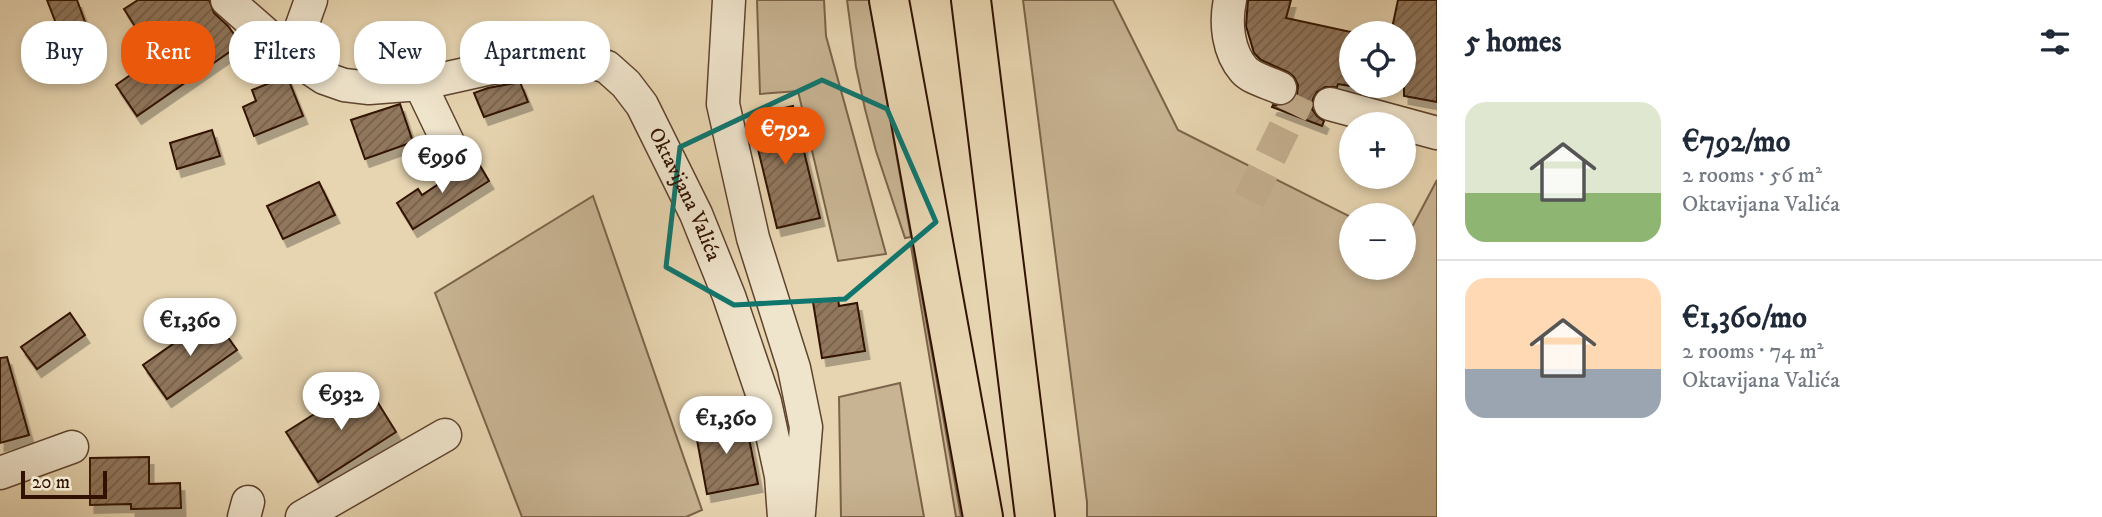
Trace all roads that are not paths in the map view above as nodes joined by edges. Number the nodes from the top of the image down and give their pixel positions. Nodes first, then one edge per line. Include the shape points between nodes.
1 (227, 0) edge
2 (312, 0) edge
3 (729, 0) edge
4 (889, 0) edge
5 (971, 0) edge
6 (1230, 0) edge
7 (251, 21) edge
8 (304, 21) edge
9 (446, 78) edge
10 (340, 84) edge
11 (420, 84) joint
12 (1280, 88) dead end
13 (1330, 104) dead end
14 (1437, 133) edge
15 (455, 157) dead end
16 (445, 435) dead end
17 (72, 447) dead end
18 (0, 473) edge
19 (302, 517) edge
20 (785, 517) edge
21 (796, 517) edge
22 (982, 517) edge
23 (1035, 517) edge

1 - 7 street, Oktavijana Valića
2 - 8 street
3 - 21 street via 723,104 753,238 794,368 806,427
4 - 22 highway
5 - 23 highway
6 - 12 street via 1226,16 1231,48 1245,72
9 - 20 street, Oktavijana Valića via 565,57 607,66 626,84 642,105 696,214 729,296 765,402
10 - 11 street, Oktavijana Valića via 369,88
11 - 15 street
13 - 14 street
16 - 19 street
17 - 18 street

